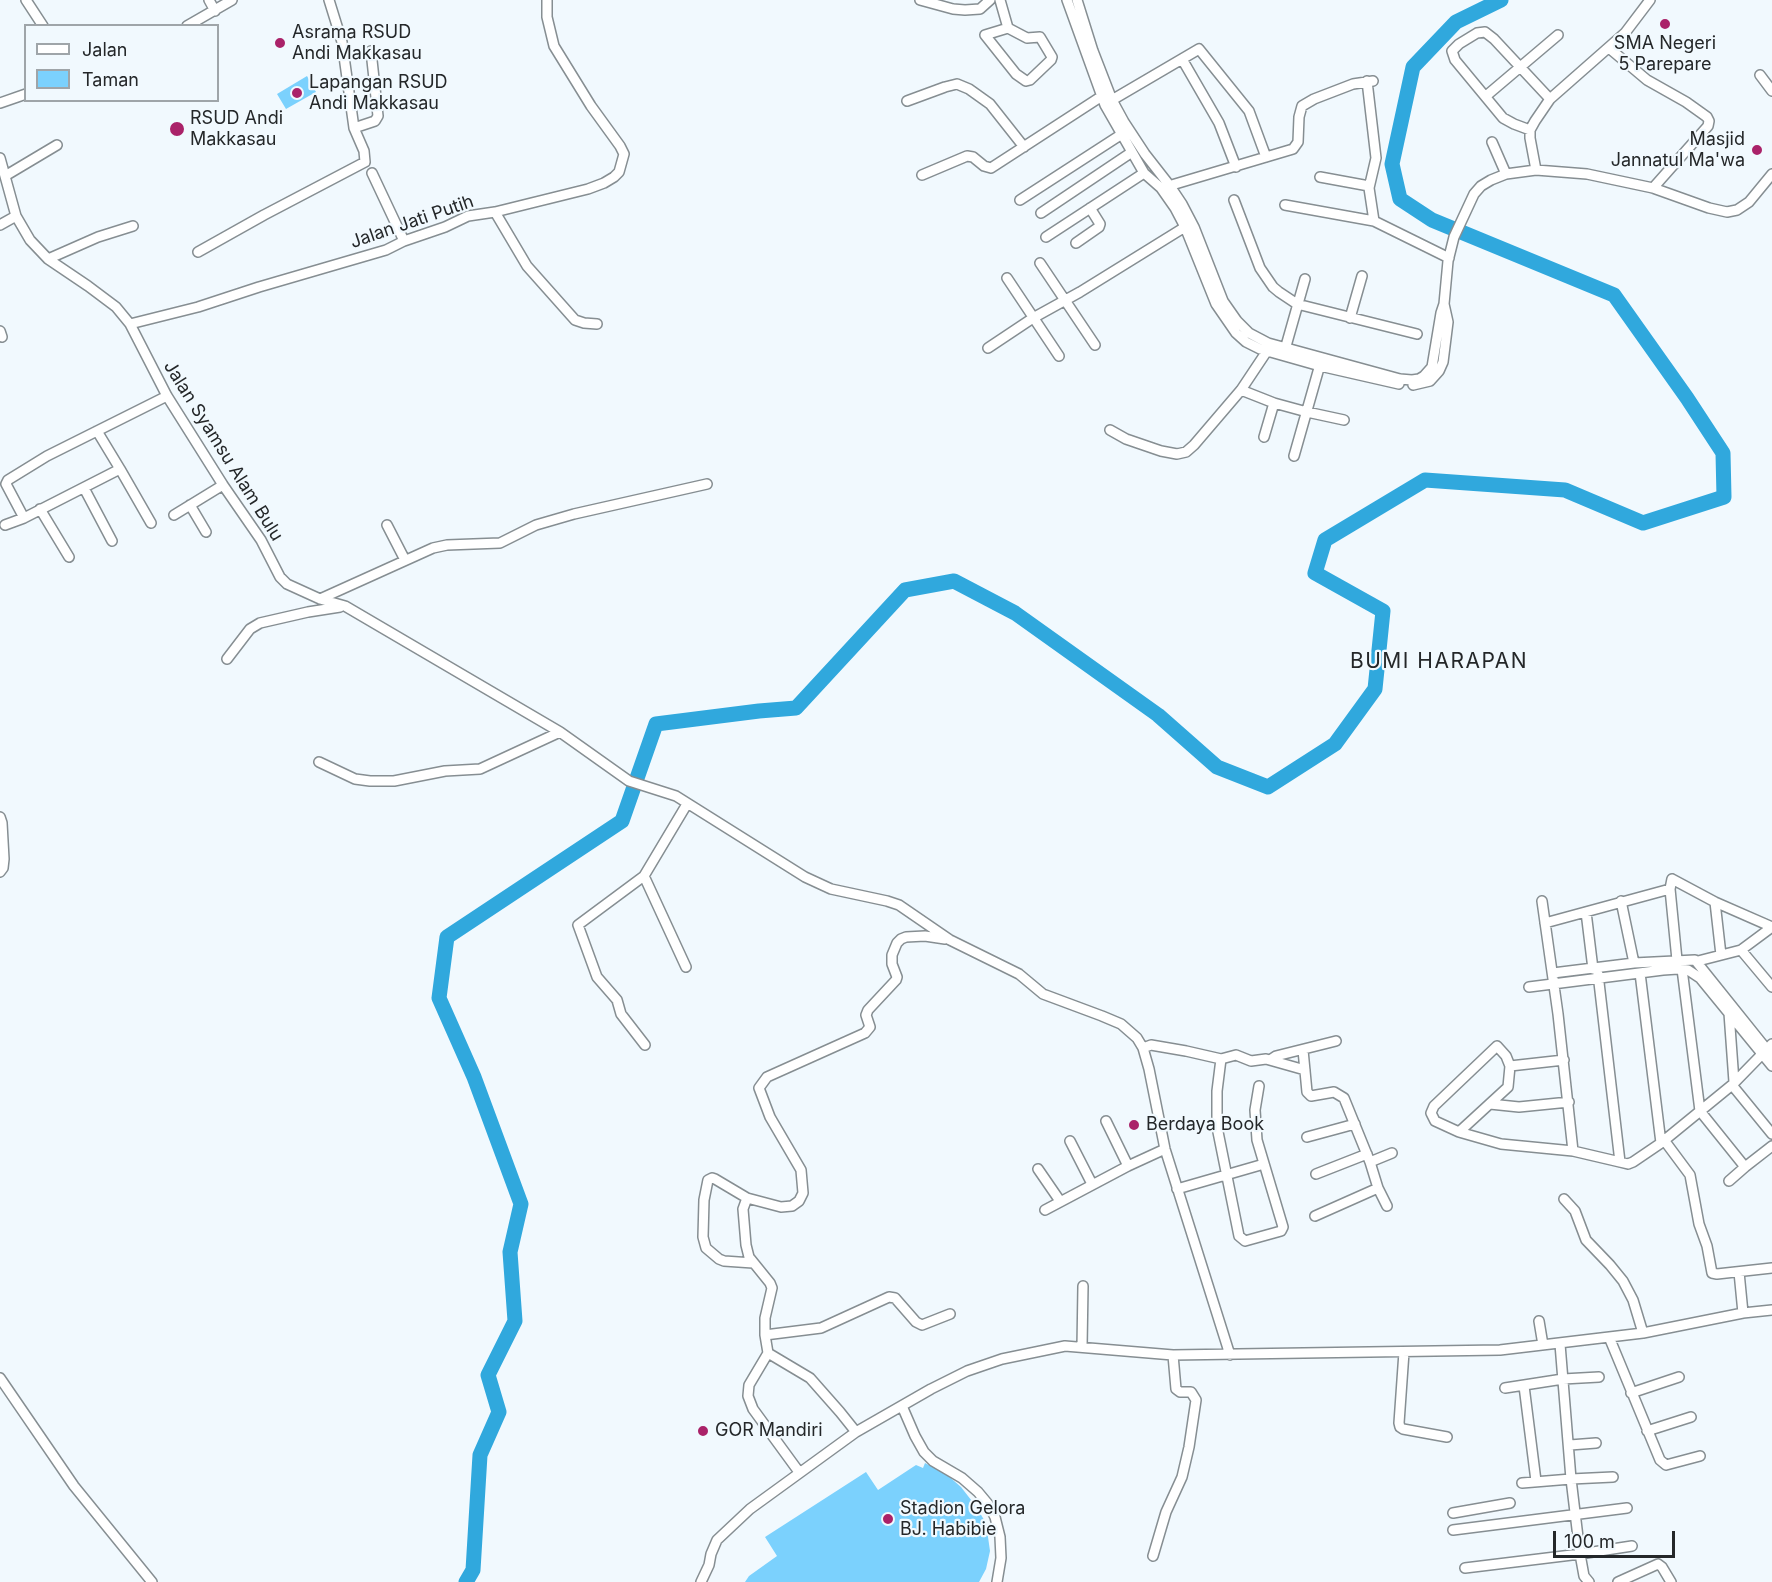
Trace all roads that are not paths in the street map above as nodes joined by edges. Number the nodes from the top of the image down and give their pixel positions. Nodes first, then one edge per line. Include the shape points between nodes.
1 (26, 0) edge
2 (209, 0) edge
3 (232, 0) edge
4 (329, 0) edge
5 (547, 0) edge
6 (920, 0) edge
7 (990, 0) edge
8 (1000, 0) edge
9 (1067, 0) edge
10 (1077, 0) edge
11 (1650, 0) edge
12 (215, 11) junction
13 (42, 24) edge
14 (191, 24) edge
15 (1008, 28) junction
16 (1558, 35) dead end
17 (1609, 48) junction
18 (371, 51) dead end
19 (1182, 59) junction
20 (1520, 68) junction
21 (1760, 75) dead end
22 (1772, 91) edge
23 (24, 95) edge
24 (1102, 96) junction
25 (1486, 96) junction
26 (1112, 99) junction
27 (1551, 99) junction
28 (907, 101) dead end
29 (0, 103) edge
30 (354, 128) junction
31 (1530, 130) junction
32 (1122, 134) junction
33 (1492, 142) dead end
34 (57, 145) dead end
35 (1024, 147) junction
36 (1132, 152) junction
37 (0, 158) edge
38 (1266, 158) junction
39 (1236, 167) junction
40 (1536, 170) junction
41 (372, 173) dead end
42 (1144, 173) junction
43 (1506, 174) junction
44 (1772, 174) edge
45 (922, 175) dead end
46 (5, 176) junction
47 (1320, 177) dead end
48 (1369, 186) junction
49 (1166, 187) junction
50 (1653, 188) junction
51 (1020, 200) dead end
52 (1234, 200) dead end
53 (1285, 205) dead end
54 (1089, 208) junction
55 (495, 212) junction
56 (1041, 213) dead end
57 (16, 216) junction
58 (1374, 221) junction
59 (0, 225) edge
60 (134, 226) dead end
61 (1185, 226) junction
62 (1046, 237) dead end
63 (404, 241) junction
64 (1076, 243) dead end
65 (198, 252) dead end
66 (1449, 258) junction
67 (48, 259) junction
68 (1040, 263) dead end
69 (1362, 276) dead end
70 (1007, 278) dead end
71 (1305, 279) dead end
72 (1066, 300) junction
73 (1219, 302) junction
74 (1297, 304) junction
75 (1033, 318) junction
76 (1350, 318) junction
77 (130, 324) junction
78 (597, 324) dead end
79 (1417, 334) dead end
80 (1095, 345) dead end
81 (988, 348) dead end
82 (1267, 351) junction
83 (1284, 352) junction
84 (1059, 356) dead end
85 (1321, 362) junction
86 (1241, 390) junction
87 (167, 396) junction
88 (1274, 403) junction
89 (1307, 412) junction
90 (1344, 420) dead end
91 (1110, 430) dead end
92 (97, 431) junction
93 (1264, 437) dead end
94 (1294, 456) dead end
95 (120, 469) junction
96 (706, 484) dead end
97 (223, 485) junction
98 (84, 488) junction
99 (190, 505) junction
100 (40, 509) junction
101 (174, 515) dead end
102 (24, 518) junction
103 (151, 523) dead end
104 (5, 525) dead end
105 (387, 525) dead end
106 (206, 532) dead end
107 (112, 541) dead end
108 (69, 557) dead end
109 (405, 560) junction
110 (320, 599) junction
111 (345, 606) junction
112 (227, 659) dead end
113 (560, 732) junction
114 (319, 762) dead end
115 (687, 804) junction
116 (0, 817) edge
117 (0, 872) edge
118 (644, 876) junction
119 (1670, 889) junction
120 (1542, 901) dead end
121 (1621, 902) junction
122 (1715, 902) junction
123 (1586, 912) junction
124 (1545, 923) junction
125 (1772, 927) edge
126 (950, 940) junction
127 (1741, 950) junction
128 (1721, 955) junction
129 (1677, 960) junction
130 (1698, 961) junction
131 (1634, 963) junction
132 (686, 967) dead end
133 (1682, 969) junction
134 (1596, 972) junction
135 (1640, 973) junction
136 (1554, 978) junction
137 (1529, 987) dead end
138 (1772, 987) edge
139 (1729, 1013) junction
140 (1336, 1041) dead end
141 (645, 1046) dead end
142 (1143, 1048) junction
143 (1303, 1050) junction
144 (1768, 1051) edge
145 (1221, 1059) junction
146 (1270, 1060) junction
147 (1564, 1060) junction
148 (1510, 1066) junction
149 (1772, 1066) edge
150 (1305, 1070) junction
151 (1733, 1084) junction
152 (1259, 1086) dead end
153 (1569, 1102) junction
154 (1490, 1104) junction
155 (1700, 1111) junction
156 (1106, 1121) dead end
157 (1355, 1124) junction
158 (1459, 1132) junction
159 (1772, 1134) edge
160 (1307, 1137) dead end
161 (1070, 1141) dead end
162 (1662, 1142) junction
163 (1772, 1146) edge
164 (1165, 1149) junction
165 (1573, 1151) junction
166 (1392, 1154) dead end
167 (1369, 1158) junction
168 (1620, 1162) junction
169 (1264, 1164) junction
170 (1128, 1166) junction
171 (1745, 1167) junction
172 (1038, 1169) dead end
173 (1316, 1174) dead end
174 (1227, 1175) junction
175 (1730, 1180) dead end
176 (1092, 1184) junction
177 (1378, 1188) junction
178 (1177, 1189) junction
179 (747, 1198) junction
180 (1564, 1199) dead end
181 (1060, 1201) junction
182 (1387, 1206) dead end
183 (1044, 1210) dead end
184 (1315, 1216) dead end
185 (753, 1263) junction
186 (1772, 1268) edge
187 (1739, 1272) junction
188 (1083, 1286) dead end
189 (1772, 1310) edge
190 (1743, 1313) junction
191 (950, 1314) dead end
192 (1539, 1321) dead end
193 (1643, 1333) junction
194 (765, 1335) junction
195 (1609, 1337) junction
196 (1560, 1344) junction
197 (1543, 1346) junction
198 (1082, 1347) junction
199 (1404, 1352) junction
200 (768, 1353) junction
201 (1173, 1355) junction
202 (1230, 1355) junction
203 (1599, 1377) dead end
204 (1679, 1377) dead end
205 (0, 1378) edge
206 (1563, 1379) junction
207 (1524, 1386) junction
208 (1505, 1388) dead end
209 (1631, 1393) junction
210 (902, 1406) junction
211 (1691, 1417) dead end
212 (1647, 1431) junction
213 (856, 1432) junction
214 (1447, 1437) dead end
215 (1596, 1443) dead end
216 (1569, 1445) junction
217 (1700, 1456) dead end
218 (800, 1472) junction
219 (1613, 1477) dead end
220 (1571, 1479) junction
221 (1536, 1481) junction
222 (1522, 1483) dead end
223 (1510, 1503) dead end
224 (1490, 1505) junction
225 (1627, 1508) dead end
226 (1453, 1513) dead end
227 (1575, 1515) junction
228 (1493, 1525) junction
229 (1453, 1530) dead end
230 (1632, 1546) dead end
231 (1580, 1554) junction
232 (1153, 1556) dead end
233 (1465, 1568) dead end
234 (703, 1581) edge
235 (1625, 1581) edge
236 (152, 1582) edge
237 (996, 1582) edge
238 (1589, 1582) edge
239 (1671, 1582) edge

1 - 13 street
2 - 12 street
3 - 12 street
4 - 30 street via 342,42
5 - 55 street, Jalan Jati Putih via 554,46 620,146 623,164 604,183
6 - 7 street via 965,10 980,9
8 - 15 street
9 - 24 street
10 - 26 street
11 - 17 street
12 - 14 street
15 - 15 street via 985,35 1016,74 1030,80 1051,60 1051,55 1040,37 1027,38
16 - 20 street
17 - 27 street
17 - 50 street via 1647,80 1686,102 1709,121
18 - 30 street via 378,116 375,121
19 - 26 street
19 - 38 street via 1199,49 1249,111
19 - 39 street via 1219,123
20 - 25 street
20 - 25 street via 1485,32 1459,44 1452,51 1453,57
20 - 27 street
21 - 22 street
23 - 29 street
24 - 32 street
24 - 35 street
25 - 31 street via 1503,118
26 - 49 street
27 - 31 street
28 - 35 street via 957,84 969,88 990,104
30 - 65 street via 365,162
31 - 40 street
32 - 36 street
32 - 51 street
33 - 43 street
34 - 46 street
35 - 45 street via 991,168 967,156
36 - 42 street
36 - 56 street
37 - 46 street, Jalan Syamsu Alam Bulu
38 - 39 street
38 - 48 street via 1297,146 1300,111 1306,103 1370,81 1376,158
39 - 49 street
40 - 43 street
40 - 50 street via 1587,174
41 - 63 street
42 - 49 street
42 - 54 street
43 - 66 street via 1481,186 1474,194
44 - 50 street via 1749,202 1732,212
46 - 57 street, Jalan Syamsu Alam Bulu
47 - 48 street
48 - 58 street
49 - 61 street
49 - 73 street via 1182,204 1194,227
52 - 74 street via 1260,268 1273,287
53 - 58 street
54 - 62 street
54 - 64 street via 1099,227
55 - 63 street, Jalan Jati Putih via 468,216
55 - 78 street via 527,267 575,320
57 - 59 street
57 - 67 street, Jalan Syamsu Alam Bulu via 30,240
58 - 66 street
60 - 67 street
61 - 72 street
61 - 73 street
63 - 77 street, Jalan Jati Putih via 386,250 198,307
66 - 85 street via 1434,362 1420,382
67 - 77 street, Jalan Syamsu Alam Bulu via 116,307
68 - 72 street
69 - 76 street
70 - 75 street
71 - 74 street
72 - 75 street
72 - 80 street
73 - 82 street via 1236,333
73 - 83 street via 1249,333
74 - 76 street
74 - 83 street
75 - 81 street
75 - 84 street
76 - 79 street
77 - 87 street, Jalan Syamsu Alam Bulu
82 - 83 street
82 - 86 street
83 - 85 street
85 - 89 street
86 - 88 street
86 - 91 street via 1194,445 1182,453 1142,445
87 - 92 street
87 - 97 street, Jalan Syamsu Alam Bulu
88 - 89 street
88 - 93 street
89 - 90 street
89 - 94 street
92 - 95 street
92 - 102 street via 8,480 6,484
95 - 98 street
95 - 103 street
96 - 109 street via 574,514 536,525 500,543 440,546
97 - 99 street
97 - 110 street, Jalan Syamsu Alam Bulu via 261,540 280,577
98 - 100 street
98 - 107 street
99 - 101 street
99 - 106 street
100 - 102 street
100 - 108 street
102 - 104 street
105 - 109 street
109 - 110 street
110 - 111 street, Jalan Syamsu Alam Bulu
111 - 112 street via 260,623 250,629
111 - 113 street, Jalan Syamsu Alam Bulu
113 - 114 street via 480,769 394,781 355,779
113 - 115 street, Jalan Syamsu Alam Bulu via 629,781 676,796
115 - 118 street
115 - 126 street, Jalan Syamsu Alam Bulu via 820,885 899,905
116 - 117 street via 4,860
118 - 132 street
118 - 141 street via 578,925 597,977 617,1000 621,1014
119 - 121 street
119 - 122 street via 1672,879
119 - 129 street
120 - 124 street
121 - 123 street
121 - 131 street
122 - 125 street
122 - 128 street
123 - 124 street
123 - 134 street
124 - 136 street
125 - 127 street
126 - 142 street via 1019,974 1043,994 1121,1024
126 - 179 street via 926,936 900,939 892,955 896,980 868,1010 870,1027 865,1033 767,1077 762,1083 759,1088 770,1118 801,1170 803,1193 792,1206 781,1207
127 - 128 street
127 - 138 street
128 - 130 street
129 - 130 street
129 - 131 street
130 - 144 street
131 - 134 street
133 - 135 street
133 - 139 street via 1700,978
133 - 155 street
134 - 135 street
134 - 136 street
134 - 168 street
135 - 162 street
136 - 137 street
136 - 147 street
139 - 144 street
139 - 151 street
140 - 143 street
142 - 145 street via 1150,1045
142 - 164 street
143 - 146 street
143 - 150 street
144 - 149 street
144 - 151 street
145 - 146 street via 1236,1055 1251,1061
145 - 174 street via 1217,1127
146 - 150 street
147 - 148 street
147 - 153 street
148 - 154 street via 1508,1088
148 - 158 street via 1497,1046 1434,1106 1431,1113 1435,1121
150 - 157 street via 1306,1092 1311,1096 1340,1094
151 - 155 street
151 - 159 street
152 - 169 street via 1255,1110
153 - 154 street via 1518,1107
153 - 165 street
154 - 158 street
155 - 162 street
155 - 171 street
156 - 170 street
157 - 160 street
157 - 167 street
158 - 165 street via 1501,1144
161 - 176 street
162 - 168 street via 1634,1162
162 - 187 street via 1690,1175 1711,1271
163 - 171 street
164 - 170 street
164 - 178 street
165 - 168 street
166 - 167 street
167 - 173 street
167 - 177 street
169 - 174 street
169 - 174 street via 1281,1231 1241,1239
170 - 176 street
171 - 175 street
172 - 181 street
174 - 178 street
176 - 181 street
177 - 182 street
177 - 184 street
178 - 202 street
179 - 185 street via 743,1209 746,1245
179 - 185 street via 715,1179 708,1180 703,1237 706,1248 719,1260
180 - 193 street via 1575,1211 1586,1240 1623,1281
181 - 183 street
185 - 194 street via 772,1288
186 - 187 street
187 - 190 street
188 - 198 street
189 - 190 street
190 - 193 street
191 - 194 street via 922,1325 899,1301 890,1298 821,1328
192 - 197 street
193 - 195 street
194 - 200 street
195 - 196 street
195 - 209 street
196 - 197 street
196 - 206 street
197 - 199 street
198 - 201 street
198 - 210 street via 1053,1347 1002,1359 967,1371
199 - 202 street
199 - 214 street via 1400,1427
200 - 213 street via 810,1378
200 - 218 street via 749,1385 748,1396
201 - 202 street
201 - 232 street via 1176,1389 1191,1392 1196,1400 1182,1477
203 - 206 street
204 - 209 street
205 - 236 street via 74,1486
206 - 207 street
206 - 216 street
207 - 208 street
207 - 221 street
209 - 212 street
210 - 213 street
210 - 237 street via 924,1452 978,1491 988,1504 1000,1537
211 - 212 street
212 - 217 street via 1663,1464
213 - 218 street
215 - 216 street
216 - 220 street
218 - 234 street via 724,1532 717,1540
219 - 220 street
220 - 221 street
220 - 227 street
221 - 222 street
223 - 224 street
224 - 226 street
224 - 228 street
225 - 227 street
227 - 228 street
227 - 231 street
228 - 229 street
230 - 231 street
231 - 233 street
231 - 238 street
235 - 239 street via 1658,1564

